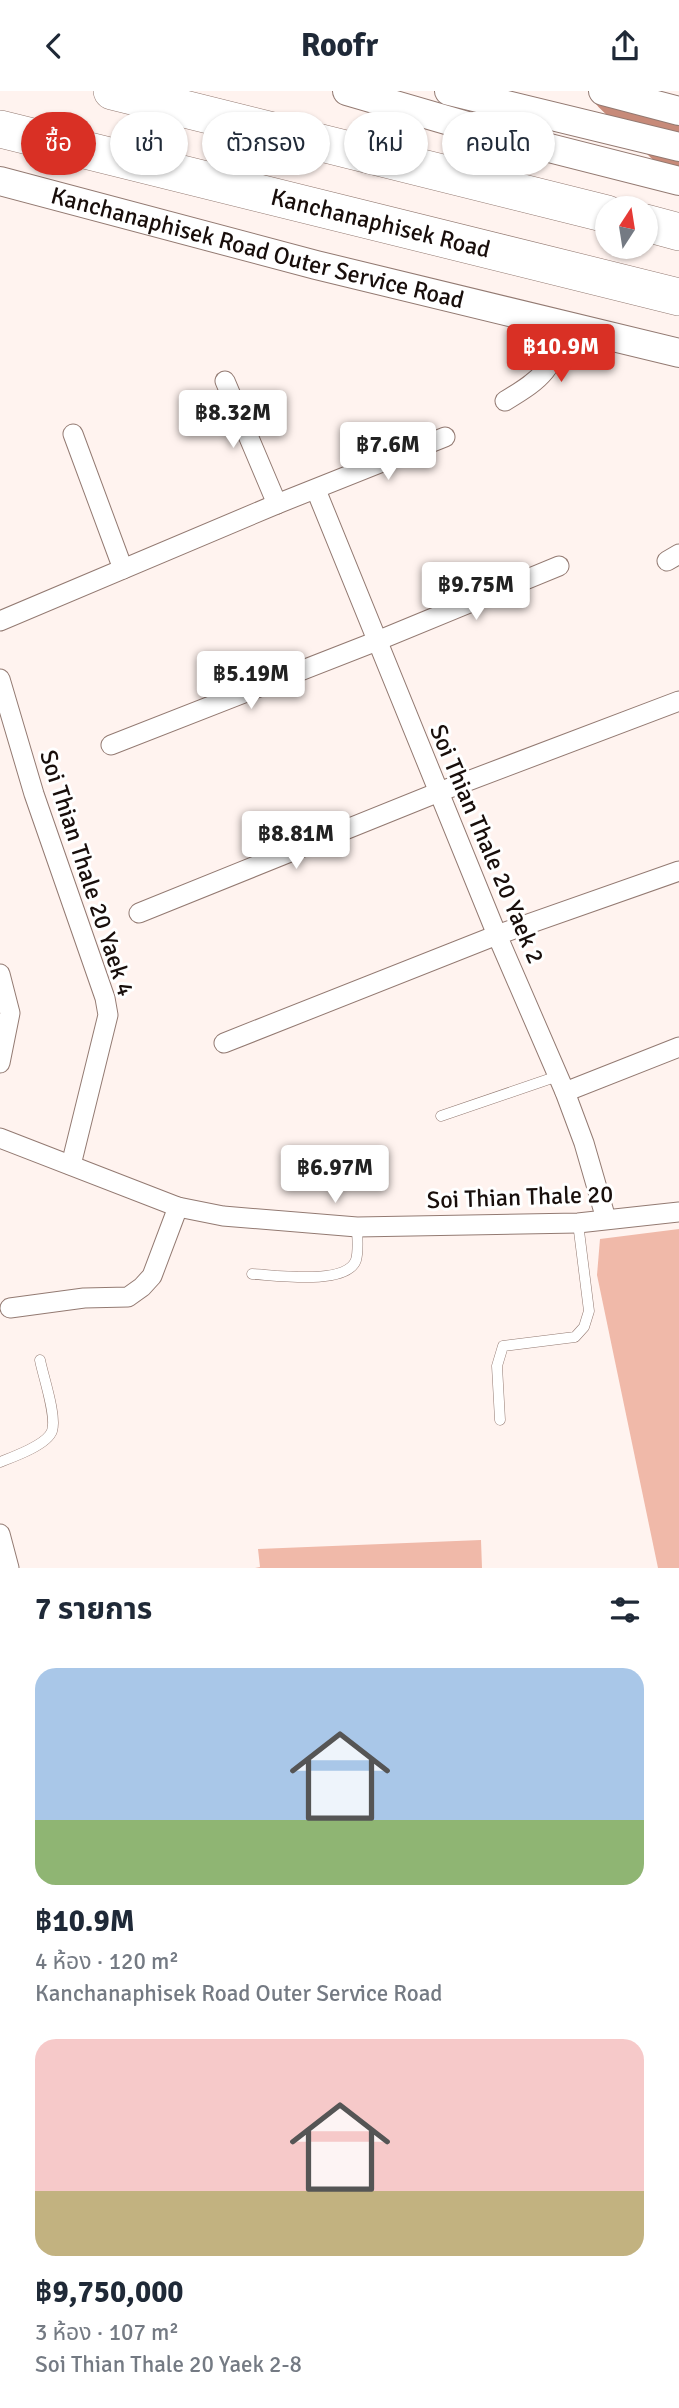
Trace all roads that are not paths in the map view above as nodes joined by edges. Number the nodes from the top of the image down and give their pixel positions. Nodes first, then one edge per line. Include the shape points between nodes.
1 (112, 91) edge
2 (347, 91) edge
3 (449, 91) edge
4 (605, 91) edge
5 (679, 111) edge
6 (0, 129) edge
7 (679, 147) edge
8 (0, 181) edge
9 (679, 181) edge
10 (595, 211) edge
11 (658, 226) edge
12 (679, 232) edge
13 (679, 297) edge
14 (565, 326) junction
15 (679, 353) edge
16 (225, 381) dead end
17 (505, 401) dead end
18 (73, 434) dead end
19 (445, 437) dead end
20 (316, 490) junction
21 (278, 504) junction
22 (559, 566) dead end
23 (123, 569) junction
24 (0, 621) edge
25 (377, 641) junction
26 (0, 679) edge
27 (679, 701) edge
28 (111, 745) dead end
29 (439, 792) junction
30 (679, 871) edge
31 (139, 913) dead end
32 (497, 935) junction
33 (0, 974) edge
34 (225, 1043) dead end
35 (679, 1047) edge
36 (0, 1063) edge
37 (562, 1084) junction
38 (441, 1116) dead end
39 (0, 1138) edge
40 (71, 1165) junction
41 (178, 1207) junction
42 (679, 1212) edge
43 (606, 1219) junction
44 (578, 1223) junction
45 (358, 1227) junction
46 (252, 1274) dead end
47 (10, 1308) dead end
48 (40, 1360) dead end
49 (500, 1420) dead end
50 (0, 1462) edge
51 (0, 1534) edge
52 (9, 1568) edge

1 - 10 highway
2 - 9 main road
3 - 7 main road
4 - 5 main road
6 - 13 highway, Kanchanaphisek Road
8 - 14 main road, Kanchanaphisek Road Outer Service Road
11 - 12 highway
14 - 15 main road, Kanchanaphisek Road Outer Service Road
14 - 17 street via 549,368
16 - 21 street
18 - 23 street
19 - 20 street
20 - 21 street
20 - 25 street, Soi Thian Thale 20 Yaek 2
21 - 23 street
22 - 25 street
23 - 24 street
25 - 28 street
25 - 29 street, Soi Thian Thale 20 Yaek 2
26 - 40 street, Soi Thian Thale 20 Yaek 4 via 108,1015
27 - 29 street
29 - 31 street
29 - 32 street, Soi Thian Thale 20 Yaek 2
30 - 32 street
32 - 34 street
32 - 37 street, Soi Thian Thale 20 Yaek 2
33 - 36 street via 10,1013
35 - 37 street
37 - 38 lane
37 - 43 street, Soi Thian Thale 20 Yaek 2
39 - 40 street, Soi Thian Thale 20
40 - 41 street, Soi Thian Thale 20
41 - 45 street, Soi Thian Thale 20 via 223,1216
41 - 47 street via 152,1276 128,1297
42 - 43 street, Soi Thian Thale 20
43 - 44 street, Soi Thian Thale 20
44 - 45 street, Soi Thian Thale 20
44 - 49 lane via 589,1311 584,1327 575,1336 503,1346 497,1366
45 - 46 lane via 356,1259 342,1272 326,1277
48 - 50 lane via 52,1432 45,1441
51 - 52 street

